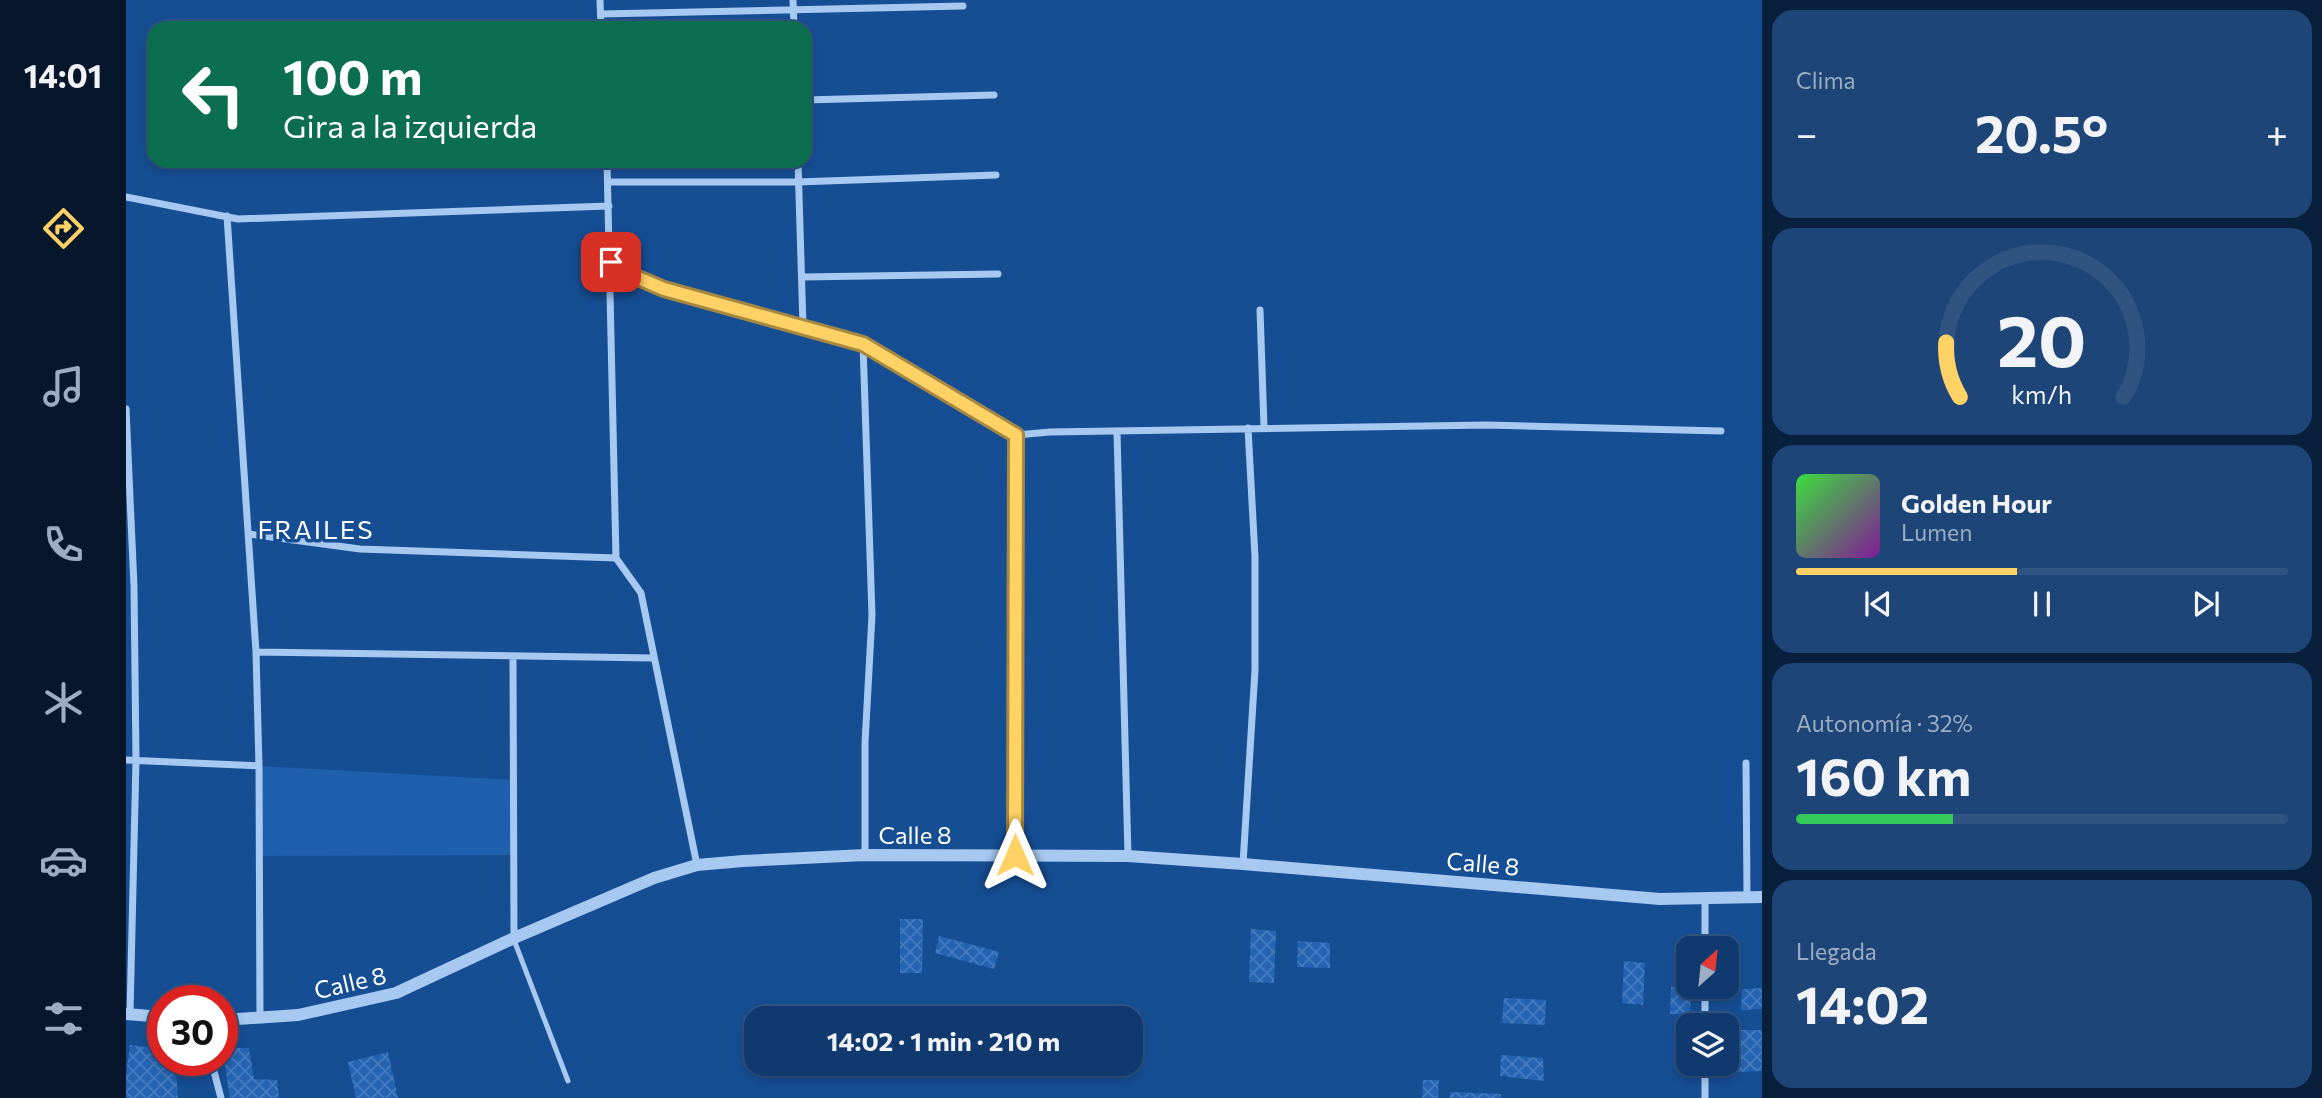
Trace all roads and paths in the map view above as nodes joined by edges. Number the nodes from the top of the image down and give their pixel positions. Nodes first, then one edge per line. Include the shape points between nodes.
1 (600, 0) edge
2 (793, 4) edge
3 (963, 6) dead end
4 (601, 14) junction
5 (601, 21) edge
6 (993, 95) dead end
7 (812, 100) edge
8 (607, 168) edge
9 (798, 168) edge
10 (996, 175) dead end
11 (608, 182) junction
12 (798, 182) junction
13 (126, 197) edge
14 (609, 206) junction
15 (228, 216) junction
16 (611, 262) junction
17 (998, 274) dead end
18 (802, 277) junction
19 (1260, 310) dead end
20 (803, 327) junction
21 (863, 344) junction
22 (126, 409) edge
23 (1248, 428) junction
24 (1264, 428) junction
25 (1721, 431) dead end
26 (1117, 432) junction
27 (1016, 435) junction
28 (249, 534) junction
29 (616, 558) junction
30 (130, 586) edge
31 (256, 652) junction
32 (513, 656) junction
33 (653, 658) junction
34 (126, 760) edge
35 (136, 760) junction
36 (1746, 763) dead end
37 (259, 766) junction
38 (865, 855) junction
39 (1015, 855) junction
40 (1128, 856) junction
41 (1243, 864) junction
42 (697, 865) junction
43 (1762, 897) edge
44 (1704, 898) junction
45 (1747, 898) junction
46 (1705, 936) edge
47 (514, 938) junction
48 (128, 1014) edge
49 (147, 1016) edge
50 (260, 1018) junction
51 (238, 1019) edge
52 (215, 1076) edge
53 (1705, 1076) edge
54 (568, 1081) dead end
55 (221, 1098) edge
56 (1705, 1098) edge

1 - 4 street
2 - 3 street
2 - 4 street
4 - 5 street
6 - 7 street
8 - 11 street
9 - 12 street
10 - 12 street
11 - 12 street
11 - 14 street
12 - 18 street
13 - 15 street
14 - 15 street
14 - 16 street
15 - 28 street
16 - 20 street via 664,289
16 - 29 street
17 - 18 street
18 - 20 street
19 - 24 street
20 - 21 street
21 - 27 street
21 - 38 street via 872,615
22 - 30 street
23 - 24 street
23 - 26 street
23 - 41 street via 1255,670
24 - 25 street via 1487,425
26 - 27 street
26 - 40 street
27 - 39 street
28 - 29 street via 360,550
28 - 31 street
29 - 33 street via 641,593
30 - 35 street
31 - 32 street
31 - 37 street
32 - 33 street
32 - 47 street
33 - 42 street
34 - 35 street
35 - 37 street
35 - 48 street
36 - 45 street
37 - 50 street
38 - 39 street, Calle 8
38 - 42 street, Calle 8
39 - 40 street, Calle 8
40 - 41 street, Calle 8
41 - 44 street, Calle 8 via 1660,899
42 - 47 street, Calle 8 via 654,878
43 - 45 street, Calle 8
44 - 45 street, Calle 8
44 - 46 street
47 - 50 street, Calle 8 via 396,993 298,1015
47 - 54 lane
48 - 49 street
50 - 51 street, Calle 8
52 - 55 street
53 - 56 street

